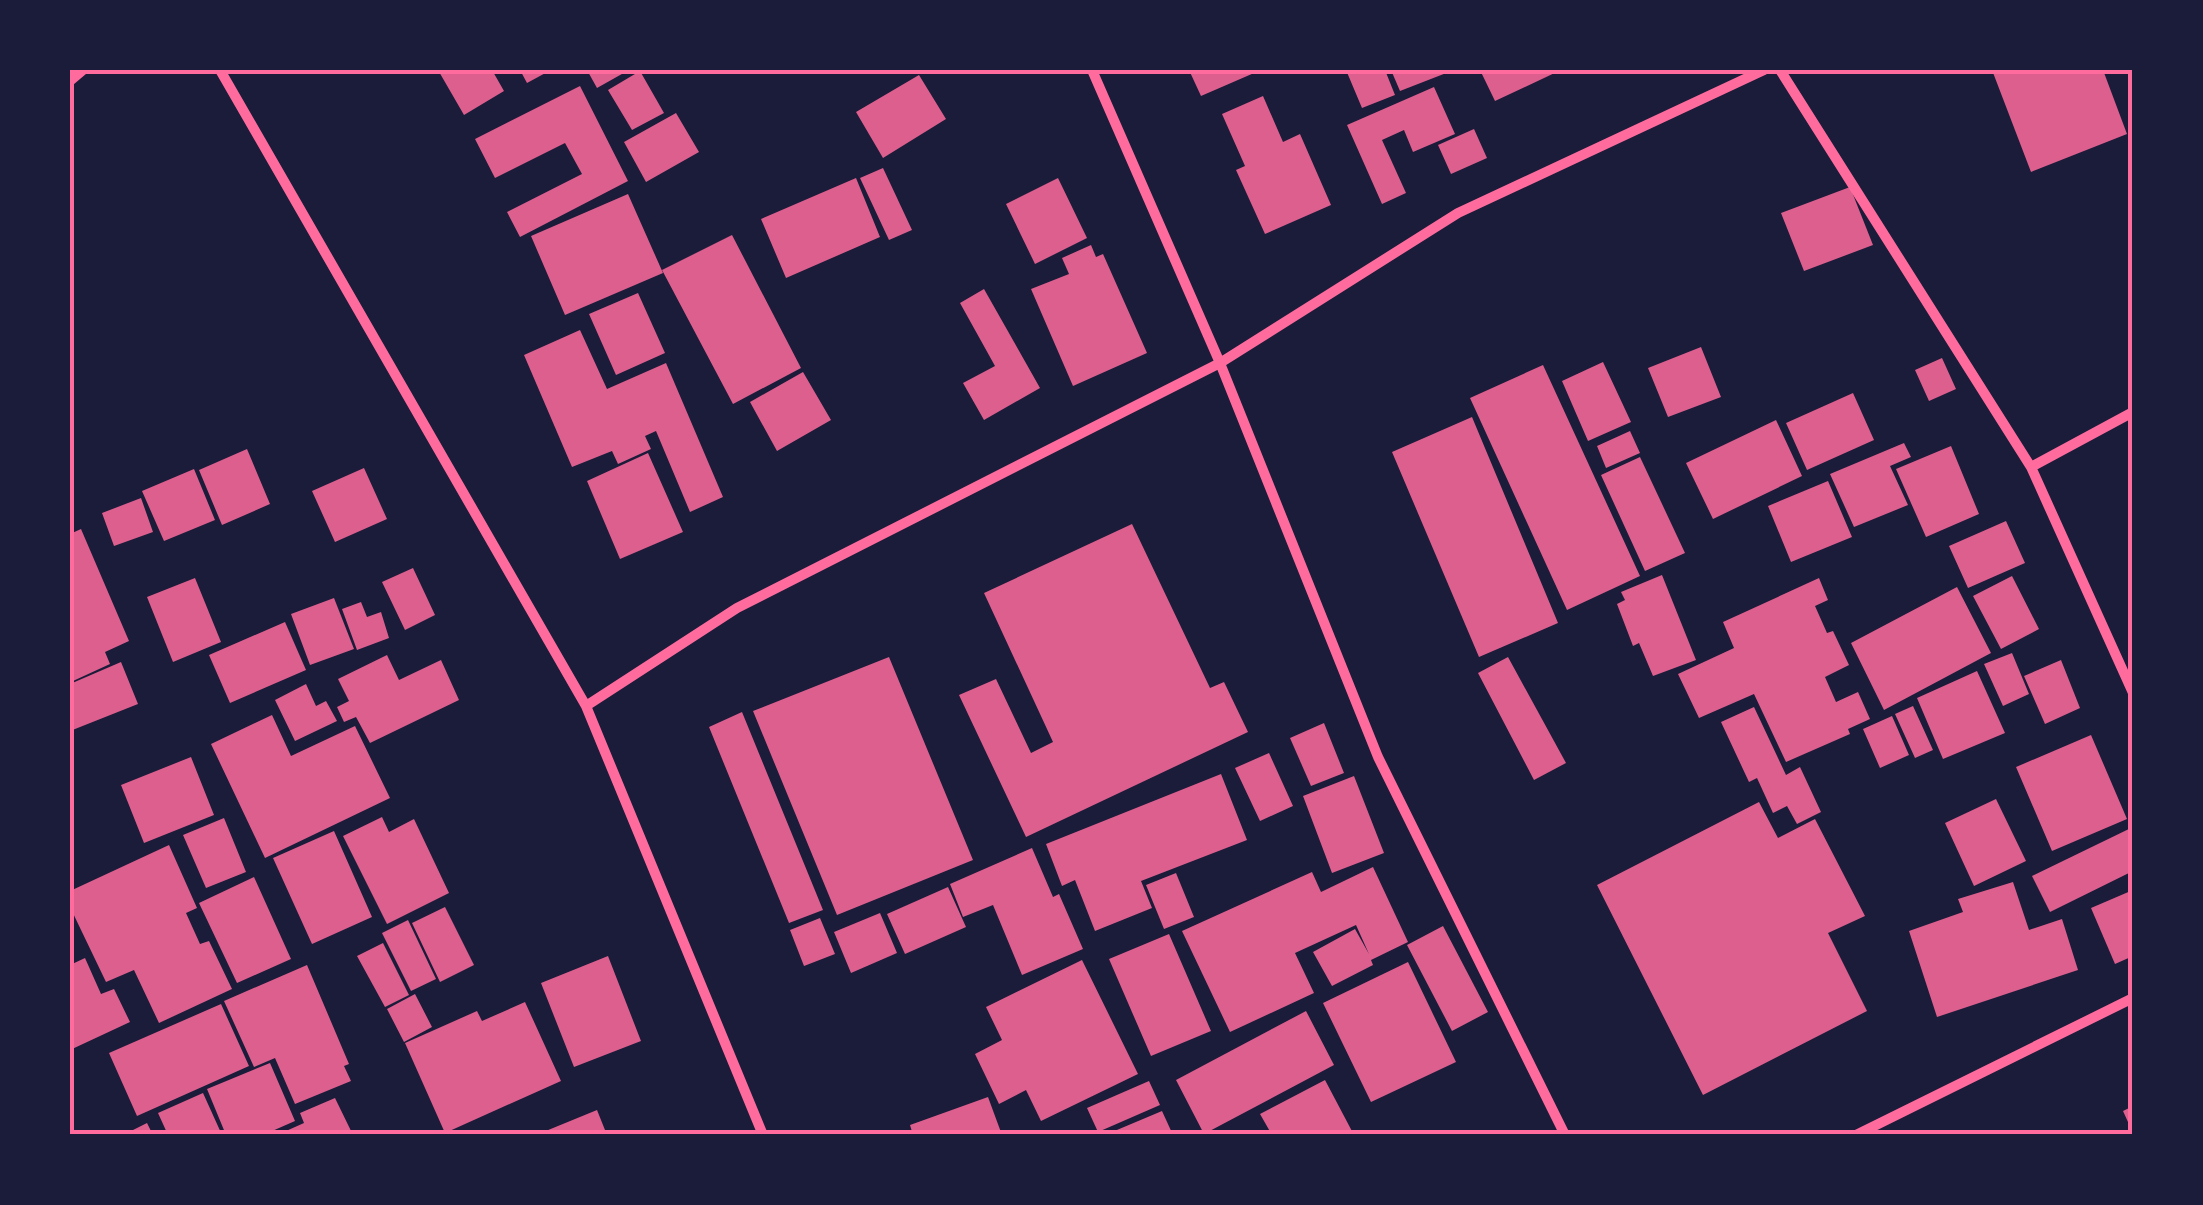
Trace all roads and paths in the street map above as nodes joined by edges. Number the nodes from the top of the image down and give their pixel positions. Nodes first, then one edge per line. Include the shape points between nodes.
1 (83, 70) edge
2 (220, 70) edge
3 (1092, 70) edge
4 (1764, 70) edge
5 (1780, 70) edge
6 (70, 81) edge
7 (1220, 363) junction
8 (2133, 412) edge
9 (2031, 467) junction
10 (2133, 693) edge
11 (586, 706) junction
12 (2133, 998) edge
13 (763, 1135) edge
14 (1565, 1135) edge
15 (1856, 1135) edge

1 - 6 street
2 - 11 street
3 - 7 street
4 - 7 street via 1458,213
5 - 9 street
7 - 11 street via 738,608
7 - 14 street via 1378,757
8 - 9 street
9 - 10 street
11 - 13 street
12 - 15 street

